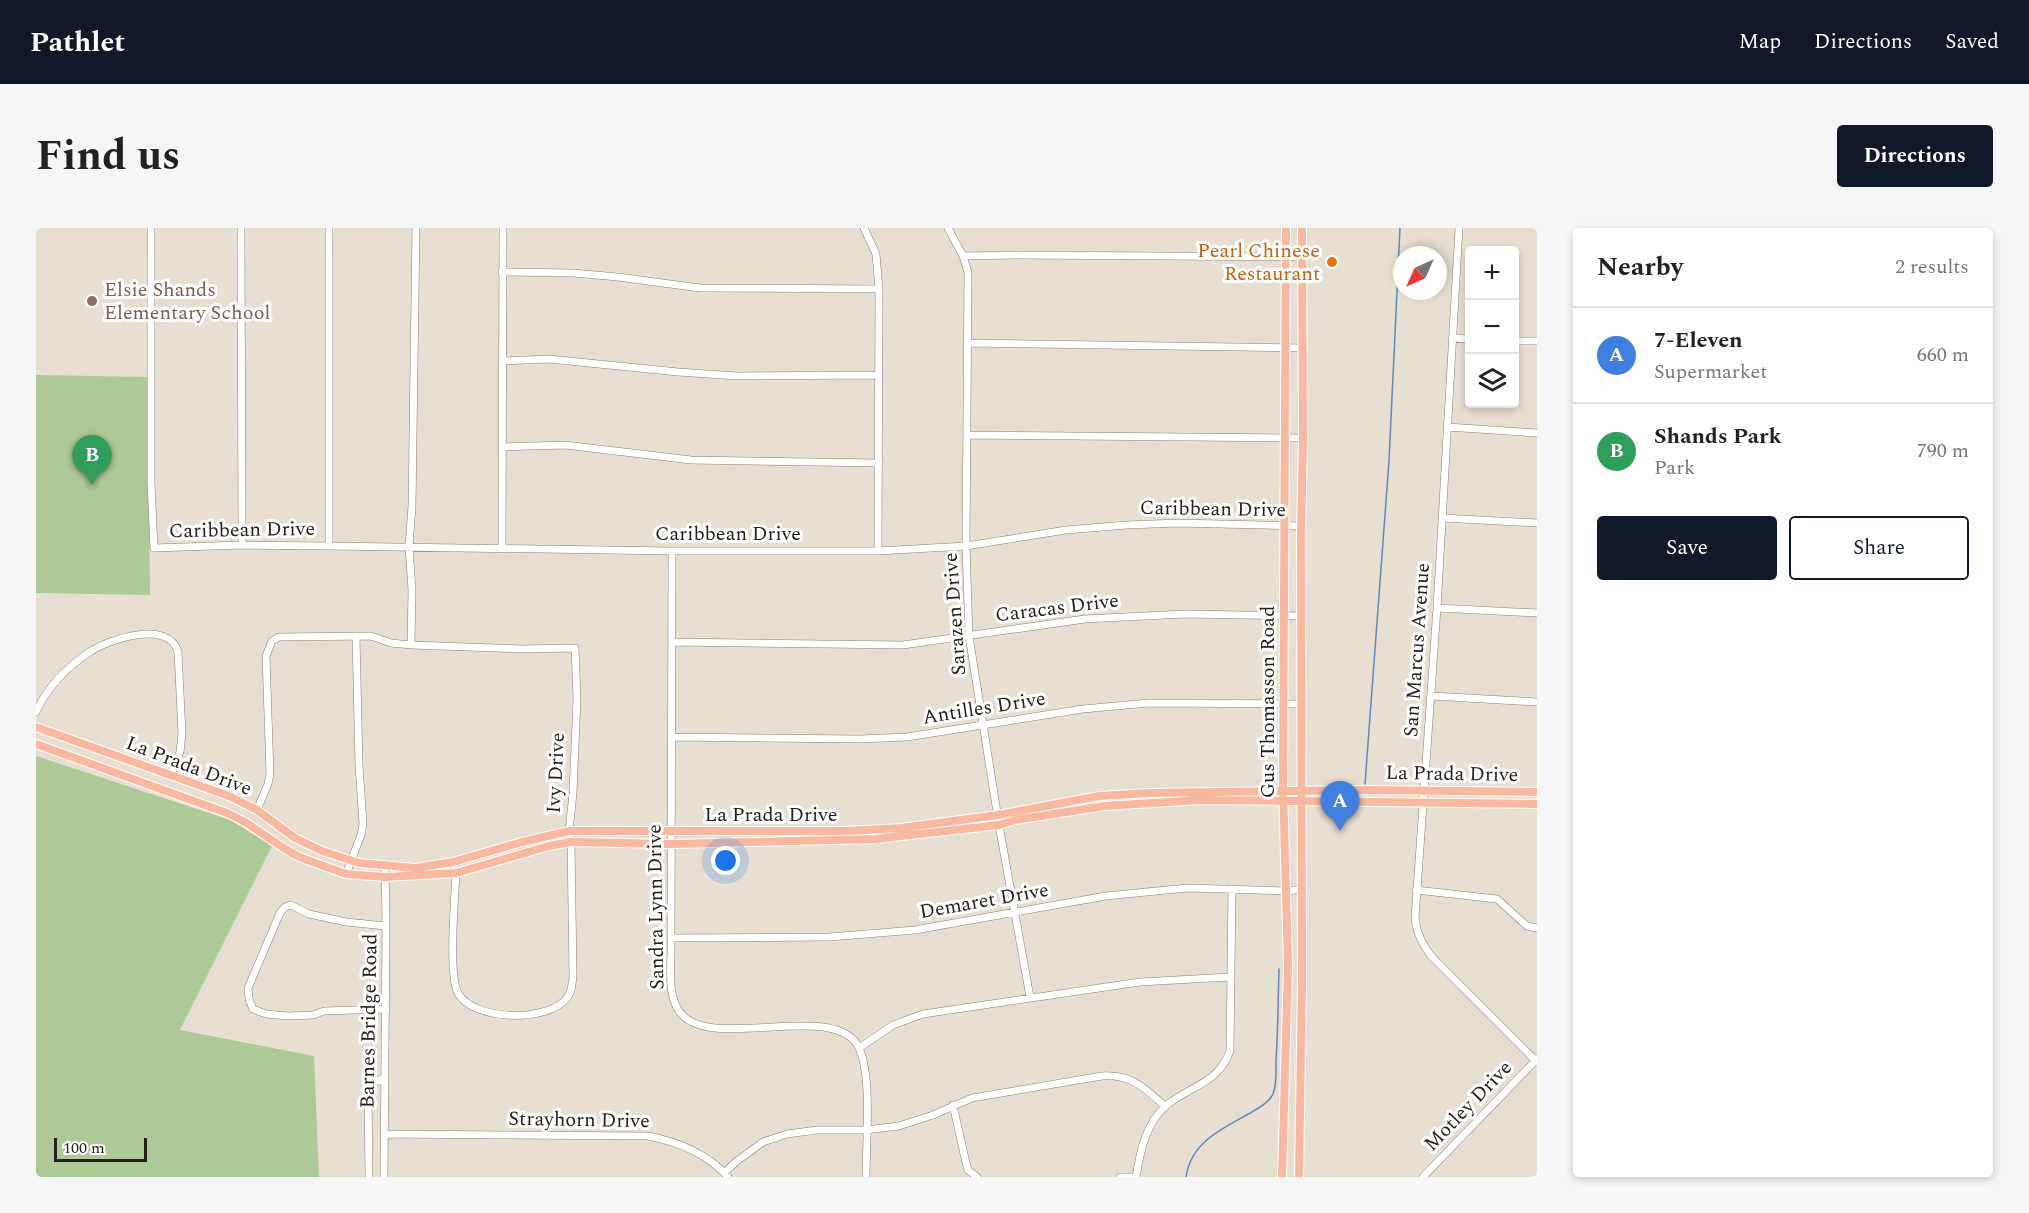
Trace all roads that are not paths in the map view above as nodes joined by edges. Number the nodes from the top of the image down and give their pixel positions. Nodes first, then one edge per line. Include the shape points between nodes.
1 (151, 228) edge
2 (241, 228) edge
3 (329, 228) edge
4 (416, 228) edge
5 (503, 228) edge
6 (864, 228) edge
7 (948, 228) edge
8 (1286, 228) edge
9 (1302, 228) edge
10 (1459, 228) edge
11 (963, 256) junction
12 (1287, 257) junction
13 (1302, 257) junction
14 (502, 272) junction
15 (879, 289) junction
16 (1452, 338) junction
17 (1465, 339) edge
18 (1519, 341) edge
19 (1537, 341) edge
20 (968, 343) junction
21 (1286, 348) junction
22 (1303, 348) junction
23 (503, 361) junction
24 (878, 375) junction
25 (1447, 427) junction
26 (1537, 433) edge
27 (968, 435) junction
28 (1286, 438) junction
29 (1303, 438) junction
30 (503, 447) junction
31 (879, 463) junction
32 (1443, 518) junction
33 (1537, 523) edge
34 (1285, 526) junction
35 (1301, 526) junction
36 (242, 545) junction
37 (329, 546) junction
38 (409, 546) junction
39 (966, 546) junction
40 (502, 548) junction
41 (672, 551) junction
42 (878, 551) junction
43 (1437, 608) junction
44 (1537, 613) edge
45 (1285, 615) junction
46 (1302, 616) junction
47 (356, 636) junction
48 (969, 636) junction
49 (673, 642) junction
50 (411, 645) junction
51 (1432, 696) junction
52 (1537, 702) edge
53 (1284, 704) junction
54 (1301, 704) junction
55 (36, 712) edge
56 (984, 724) junction
57 (36, 727) edge
58 (672, 737) junction
59 (36, 744) edge
60 (171, 775) junction
61 (1423, 791) junction
62 (1284, 792) junction
63 (1301, 792) junction
64 (1537, 792) edge
65 (222, 793) junction
66 (1194, 796) junction
67 (1284, 802) junction
68 (1301, 802) junction
69 (1423, 803) junction
70 (1537, 804) edge
71 (220, 810) junction
72 (257, 810) junction
73 (998, 820) junction
74 (569, 831) junction
75 (672, 831) junction
76 (522, 842) junction
77 (571, 842) junction
78 (671, 844) junction
79 (524, 853) junction
80 (350, 861) junction
81 (453, 862) junction
82 (385, 865) junction
83 (456, 873) junction
84 (346, 874) junction
85 (385, 878) junction
86 (1232, 889) junction
87 (1302, 889) junction
88 (1416, 890) junction
89 (1287, 891) junction
90 (1014, 912) junction
91 (386, 926) junction
92 (1537, 928) edge
93 (671, 938) junction
94 (1230, 977) junction
95 (1030, 997) junction
96 (386, 1009) junction
97 (859, 1048) junction
98 (1537, 1060) edge
99 (385, 1079) junction
100 (953, 1105) junction
101 (1166, 1106) junction
102 (866, 1130) junction
103 (384, 1134) junction
104 (726, 1175) edge
105 (369, 1177) edge
106 (384, 1177) edge
107 (866, 1177) edge
108 (976, 1177) edge
109 (1120, 1177) edge
110 (1136, 1177) edge
111 (1282, 1177) edge
112 (1299, 1177) edge
113 (1423, 1177) edge

1 - 36 street, Caribbean Drive via 154,548
2 - 36 street
3 - 37 street
4 - 38 street
5 - 14 street
6 - 15 street via 876,254
7 - 11 street, Sarazen Drive
8 - 12 main road, Gus Thomasson Road
9 - 13 main road, Gus Thomasson Road
10 - 16 street, San Marcus Avenue
11 - 12 street
11 - 20 street, Sarazen Drive via 968,272
12 - 13 street
12 - 21 main road, Gus Thomasson Road
13 - 22 main road, Gus Thomasson Road
14 - 15 street via 573,273 700,288
14 - 23 street
15 - 24 street
16 - 17 street
16 - 25 street, San Marcus Avenue
18 - 19 street
20 - 21 street
20 - 27 street, Sarazen Drive
21 - 22 street
21 - 28 main road, Gus Thomasson Road
22 - 29 main road, Gus Thomasson Road
23 - 24 street via 549,359 737,376
23 - 30 street
24 - 31 street
25 - 26 street
25 - 32 street, San Marcus Avenue
27 - 28 street
27 - 39 street, Sarazen Drive
28 - 29 street
28 - 34 main road, Gus Thomasson Road
29 - 35 main road, Gus Thomasson Road
30 - 31 street via 565,445 691,460
30 - 40 street
31 - 42 street
32 - 33 street
32 - 43 street, San Marcus Avenue
34 - 35 street, Caribbean Drive
34 - 39 street, Caribbean Drive via 1127,525
34 - 45 main road, Gus Thomasson Road
35 - 46 main road, Gus Thomasson Road
36 - 37 street, Caribbean Drive
37 - 38 street, Caribbean Drive
38 - 40 street, Caribbean Drive
38 - 50 street
39 - 42 street, Caribbean Drive
39 - 48 street, Sarazen Drive
40 - 41 street, Caribbean Drive
41 - 42 street, Caribbean Drive
41 - 49 street, Sandra Lynn Drive
43 - 44 street
43 - 51 street, San Marcus Avenue
45 - 46 street, Caracas Drive
45 - 48 street, Caracas Drive via 1140,615
45 - 53 main road, Gus Thomasson Road
46 - 54 main road, Gus Thomasson Road
47 - 50 street, Ivy Drive
47 - 72 street, Ivy Drive via 279,637 272,641 266,656 270,774
47 - 80 street via 363,824
48 - 49 street, Caracas Drive via 903,645
48 - 56 street, Sarazen Drive
49 - 58 street, Sandra Lynn Drive
50 - 74 street, Ivy Drive via 575,648 577,699
51 - 52 street
51 - 61 street, San Marcus Avenue
53 - 54 street, Antilles Drive
53 - 56 street, Antilles Drive via 1149,703
53 - 62 main road, Gus Thomasson Road
54 - 63 main road, Gus Thomasson Road
55 - 60 street via 54,684 96,648 147,634 166,637 176,644 178,652 182,710 181,743
56 - 58 street, Antilles Drive via 907,737 860,739
56 - 73 street, Sarazen Drive
57 - 60 main road, La Prada Drive
58 - 75 street, Sandra Lynn Drive
59 - 71 main road, La Prada Drive
60 - 65 main road, La Prada Drive
61 - 63 main road, La Prada Drive
61 - 64 main road, La Prada Drive
61 - 69 street, San Marcus Avenue
62 - 63 main road, La Prada Drive
62 - 66 main road, La Prada Drive
62 - 67 main road, Gus Thomasson Road
63 - 68 main road, Gus Thomasson Road
65 - 71 main road
65 - 72 main road, La Prada Drive
66 - 67 main road, La Prada Drive
66 - 73 main road, La Prada Drive
67 - 68 main road, La Prada Drive
67 - 89 main road, Gus Thomasson Road
68 - 69 main road, La Prada Drive
68 - 87 main road, Gus Thomasson Road
69 - 70 main road, La Prada Drive
69 - 88 street, San Marcus Avenue
71 - 84 main road, La Prada Drive via 291,853
72 - 80 main road, La Prada Drive via 302,842
73 - 75 main road, La Prada Drive via 847,831
73 - 78 main road, La Prada Drive via 875,839
73 - 90 street, Sarazen Drive
74 - 75 main road, La Prada Drive
74 - 76 main road, La Prada Drive
74 - 77 street, Ivy Drive
75 - 78 street, Sandra Lynn Drive
76 - 79 main road
76 - 81 main road, La Prada Drive
77 - 78 main road, La Prada Drive
77 - 79 main road, La Prada Drive
77 - 83 street, Ivy Drive via 572,989 567,999 545,1012 489,1012 466,1002 458,992 453,960
78 - 93 street, Sandra Lynn Drive
79 - 83 main road, La Prada Drive
80 - 82 main road, La Prada Drive
80 - 84 street
81 - 82 main road, La Prada Drive via 416,868
81 - 83 street, Ivy Drive
82 - 85 street, Barnes Bridge Road
83 - 85 main road, La Prada Drive
84 - 85 main road, La Prada Drive
85 - 91 street, Barnes Bridge Road
86 - 89 street, Demaret Drive
86 - 90 street, Demaret Drive via 1186,888 1106,896
86 - 94 street
87 - 89 street, Demaret Drive
87 - 112 main road, Gus Thomasson Road
88 - 92 street via 1497,899 1527,926
88 - 98 street, San Marcus Avenue via 1414,918 1423,946
89 - 111 main road, Gus Thomasson Road
90 - 93 street, Demaret Drive via 915,930 830,937
90 - 95 street, Sarazen Drive
91 - 96 street, Barnes Bridge Road
91 - 96 street via 346,922 309,914 291,905 285,907 248,988 253,1009 266,1014
93 - 97 street, Sandra Lynn Drive via 675,1004 695,1023 722,1028 831,1028
94 - 95 street via 1140,982
94 - 101 street via 1227,1059 1214,1076
95 - 97 street via 923,1014 893,1025
96 - 99 street, Barnes Bridge Road
97 - 102 street via 865,1071
98 - 113 street, Motley Drive
99 - 103 street, Barnes Bridge Road
99 - 105 street via 372,1081 368,1089
100 - 101 street, Strayhorn Drive via 972,1098 1114,1075 1137,1082
100 - 102 street, Strayhorn Drive via 899,1126
100 - 108 street via 966,1164
101 - 110 street via 1149,1129
102 - 104 street, Strayhorn Drive via 787,1134 763,1142 737,1161
102 - 107 street
103 - 104 street, Strayhorn Drive via 648,1136 683,1145 705,1156
103 - 106 street, Barnes Bridge Road
109 - 110 street

